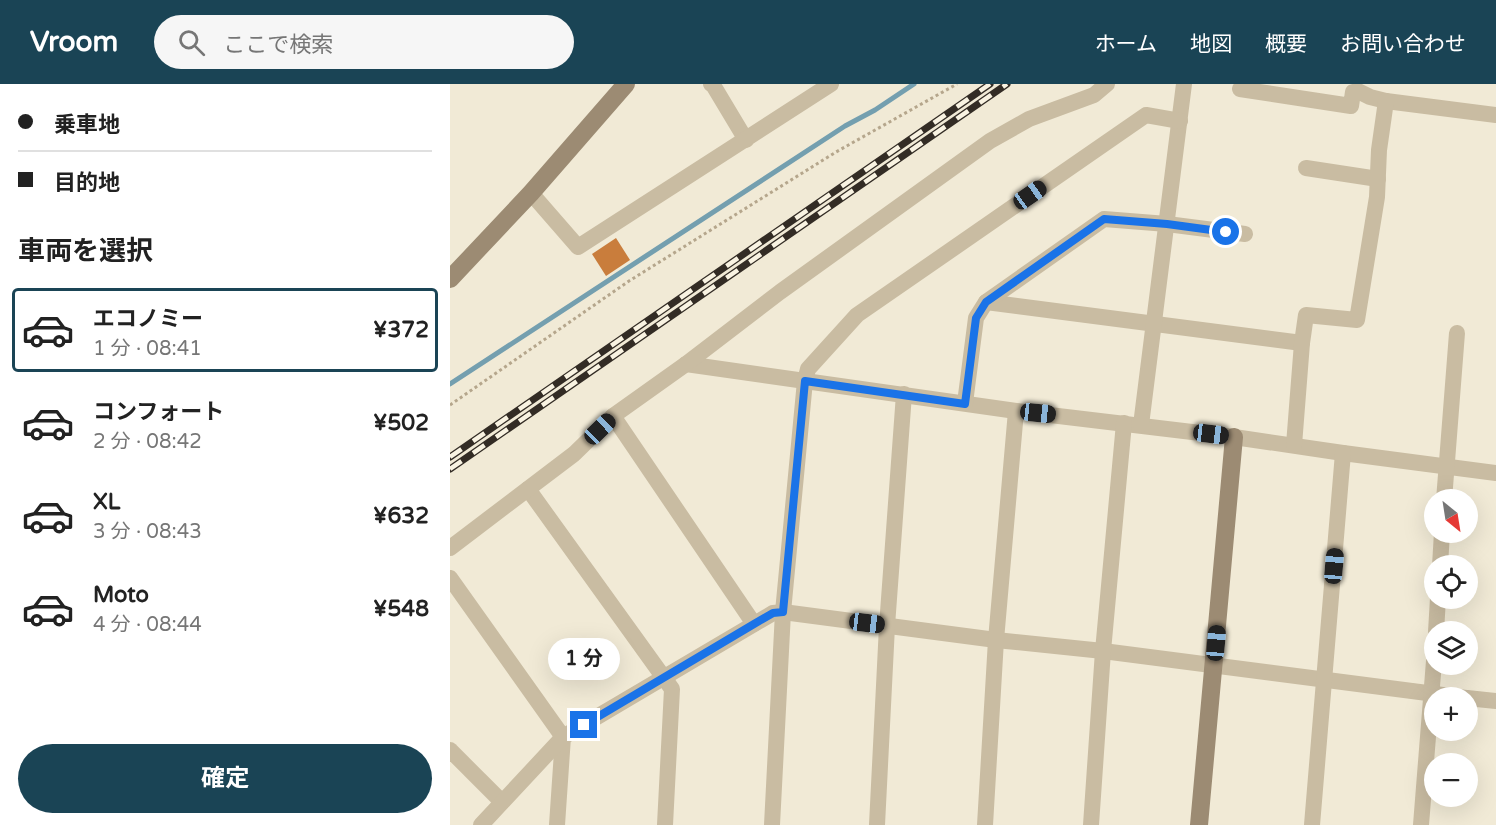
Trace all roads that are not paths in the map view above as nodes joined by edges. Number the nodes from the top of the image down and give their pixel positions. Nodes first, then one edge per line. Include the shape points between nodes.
1 (712, 84) edge
2 (831, 84) edge
3 (1107, 84) edge
4 (1184, 84) edge
5 (624, 85) edge
6 (1240, 88) dead end
7 (1386, 101) junction
8 (1496, 115) edge
9 (1180, 121) junction
10 (746, 140) junction
11 (1306, 168) dead end
12 (1378, 179) junction
13 (531, 193) junction
14 (1167, 224) junction
15 (1245, 234) dead end
16 (450, 279) edge
17 (986, 302) junction
18 (1154, 324) junction
19 (1457, 333) dead end
20 (1302, 343) junction
21 (686, 364) junction
22 (805, 381) junction
23 (904, 394) junction
24 (965, 404) junction
25 (1016, 411) junction
26 (613, 416) junction
27 (1124, 423) junction
28 (1141, 425) junction
29 (1234, 437) junction
30 (1294, 445) junction
31 (1343, 453) junction
32 (1447, 466) junction
33 (1496, 473) edge
34 (528, 489) junction
35 (1445, 489) edge
36 (450, 548) edge
37 (450, 578) edge
38 (783, 612) junction
39 (754, 624) junction
40 (887, 626) junction
41 (996, 640) junction
42 (1103, 651) junction
43 (1214, 666) junction
44 (664, 678) junction
45 (1324, 680) junction
46 (1424, 693) edge
47 (1478, 699) edge
48 (1496, 701) edge
49 (563, 737) junction
50 (1428, 741) edge
51 (450, 750) edge
52 (502, 802) junction
53 (481, 825) edge
54 (557, 825) edge
55 (665, 825) edge
56 (772, 825) edge
57 (877, 825) edge
58 (985, 825) edge
59 (1091, 825) edge
60 (1199, 825) edge
61 (1312, 825) edge
62 (1421, 825) edge

1 - 10 street
2 - 10 street
3 - 21 street via 1094,95 1029,119 990,141
4 - 9 street
5 - 13 street
6 - 7 street via 1351,106 1353,92 1358,91
7 - 8 street
7 - 12 street
9 - 14 street
9 - 22 street via 1146,116 857,315 808,369
10 - 13 street via 578,247
11 - 12 street
12 - 20 street via 1357,320 1306,315
13 - 16 street
14 - 15 street
14 - 17 street via 1104,219
14 - 18 street
17 - 18 street
17 - 24 street via 976,318
18 - 20 street
18 - 28 street
19 - 32 street
20 - 30 street
21 - 22 street
21 - 26 street
22 - 23 street
22 - 38 street
23 - 24 street
23 - 40 street
24 - 25 street
25 - 27 street
25 - 41 street
26 - 34 street via 574,454
26 - 39 street
27 - 28 street
27 - 42 street
28 - 29 street
29 - 30 street
29 - 43 street
30 - 31 street
31 - 32 street
31 - 45 street
32 - 33 street
32 - 35 street
34 - 36 street
34 - 44 street
37 - 49 street
38 - 39 street
38 - 40 street
38 - 56 street
39 - 44 street
40 - 41 street
40 - 57 street
41 - 42 street
41 - 58 street
42 - 43 street
42 - 59 street
43 - 45 street
43 - 60 street
44 - 49 street
44 - 55 street via 672,688
45 - 46 street
45 - 61 street
47 - 48 street
49 - 52 street
49 - 54 street
50 - 62 street
51 - 52 street
52 - 53 street

